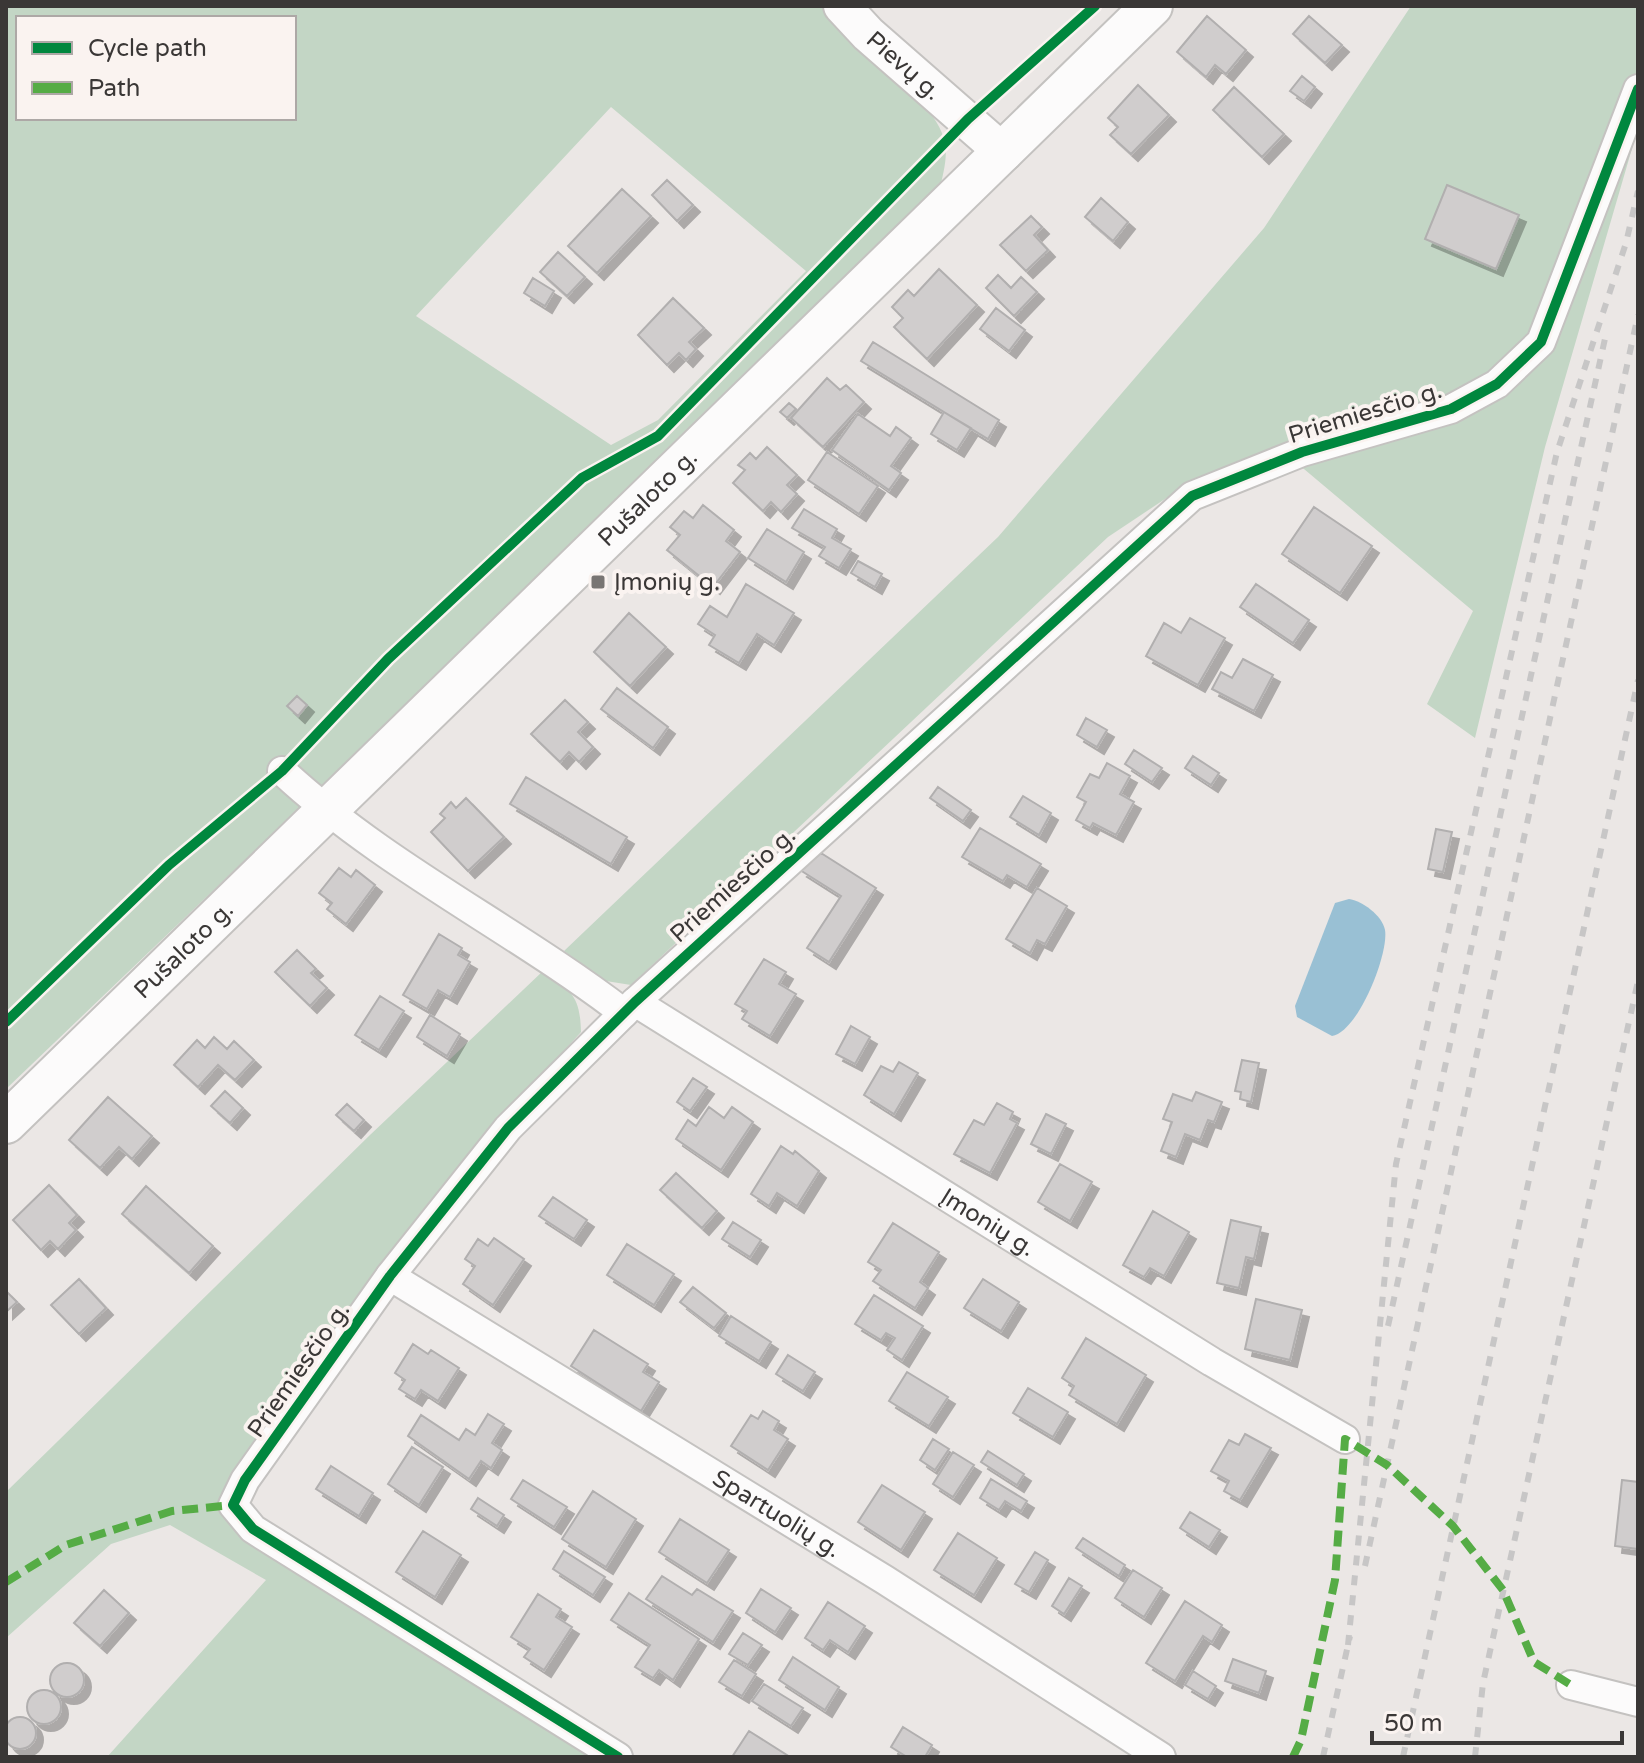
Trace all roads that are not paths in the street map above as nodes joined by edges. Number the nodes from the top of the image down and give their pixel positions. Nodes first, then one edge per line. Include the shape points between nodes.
1 (842, 6) edge
2 (1152, 6) edge
3 (1638, 89) edge
4 (1004, 153) junction
5 (282, 771) dead end
6 (327, 813) junction
7 (629, 1007) junction
8 (6, 1123) edge
9 (390, 1276) junction
10 (1345, 1439) dead end
11 (1571, 1685) dead end
12 (1638, 1702) edge
13 (618, 1757) edge
14 (1161, 1757) edge

1 - 4 street, Pievų g.
2 - 4 main road, Pušaloto g.
3 - 7 street, Priemiesčio g. via 1541,342 1497,384 1451,409 1302,452 1192,496
4 - 6 main road, Pušaloto g.
5 - 6 street, Įmonių g.
6 - 7 street, Įmonių g.
6 - 8 main road, Pušaloto g.
7 - 9 street, Priemiesčio g. via 508,1128
7 - 10 street, Įmonių g.
9 - 13 street, Priemiesčio g. via 245,1480 233,1505 253,1529
9 - 14 street, Spartuolių g.
11 - 12 street

